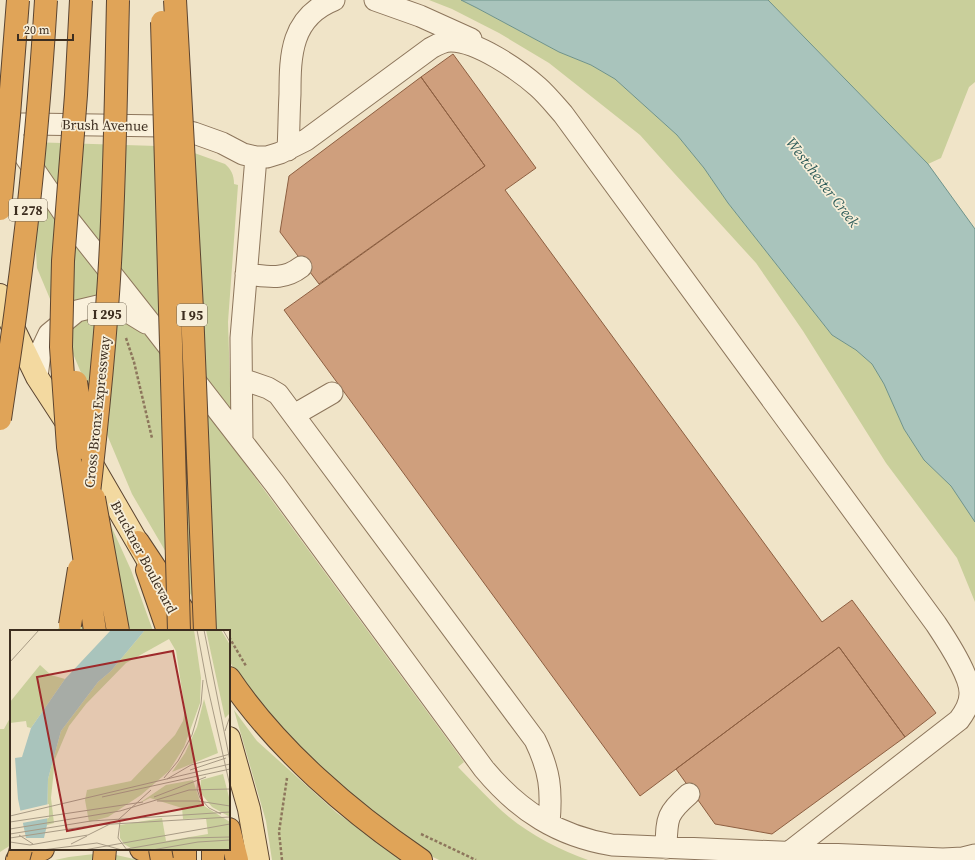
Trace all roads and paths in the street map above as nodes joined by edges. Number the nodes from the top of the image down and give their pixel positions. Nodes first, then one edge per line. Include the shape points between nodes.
1 (18, 0) edge
2 (46, 0) edge
3 (80, 0) edge
4 (118, 0) edge
5 (161, 0) edge
6 (175, 0) edge
7 (334, 0) edge
8 (375, 0) edge
9 (2, 124) edge
10 (288, 150) junction
11 (256, 157) junction
12 (0, 209) edge
13 (66, 228) junction
14 (301, 267) dead end
15 (246, 274) junction
16 (0, 295) edge
17 (155, 329) junction
18 (0, 336) edge
19 (125, 336) dead end
20 (37, 377) junction
21 (242, 379) junction
22 (332, 393) dead end
23 (294, 415) junction
24 (0, 419) edge
25 (242, 441) junction
26 (153, 443) dead end
27 (138, 542) junction
28 (69, 630) edge
29 (95, 630) edge
30 (118, 630) edge
31 (168, 630) edge
32 (179, 630) edge
33 (183, 630) edge
34 (197, 630) edge
35 (205, 630) edge
36 (230, 639) edge
37 (249, 670) dead end
38 (230, 679) edge
39 (975, 693) edge
40 (230, 742) edge
41 (288, 774) dead end
42 (690, 794) dead end
43 (549, 824) junction
44 (416, 831) dead end
45 (230, 832) edge
46 (666, 848) junction
47 (22, 850) edge
48 (41, 850) edge
49 (105, 850) edge
50 (144, 850) edge
51 (160, 850) edge
52 (184, 850) edge
53 (788, 852) junction
54 (975, 855) edge
55 (18, 860) edge
56 (104, 860) edge
57 (162, 860) edge
58 (170, 860) edge
59 (185, 860) edge
60 (237, 860) edge
61 (258, 860) edge
62 (282, 860) edge
63 (421, 860) edge
64 (476, 860) edge

1 - 12 highway, I 278, bridge
2 - 24 highway, I 278, bridge via 27,223
3 - 13 highway, bridge
4 - 28 highway, Cross Bronx Expressway / I 295, bridge via 115,164 106,320 86,518
5 - 32 highway, bridge
6 - 35 highway, I 95, bridge via 192,310
7 - 10 street via 321,6 306,20 295,42 290,64
8 - 39 street via 434,21 499,54 528,74 554,99 936,619 952,645
9 - 11 street, Brush Avenue via 150,125 178,129 208,138
9 - 17 street via 65,215
10 - 11 street via 267,157
10 - 53 street via 431,48 444,42 458,41 475,47 519,72 538,87 563,114 936,624 970,687 970,700 964,714 952,726
11 - 15 street
13 - 29 highway, bridge via 61,322 65,415
13 - 30 highway, bridge via 69,315 75,374
14 - 15 street via 280,277
15 - 21 street via 241,338
16 - 20 main road, Bruckner Boulevard
17 - 20 street via 128,312 114,307 98,306 77,311 49,334 40,353
17 - 25 street
18 - 20 main road
19 - 26 path via 134,362
20 - 27 main road, Bruckner Boulevard via 78,440
21 - 23 street via 278,394
21 - 25 street
22 - 23 street
23 - 43 street via 535,740 549,776
25 - 43 street via 484,769 511,798
27 - 31 highway
27 - 33 main road, Bruckner Boulevard
27 - 34 highway
36 - 37 path
38 - 63 highway via 267,728 315,776 371,824
40 - 61 main road via 249,809
41 - 62 path via 279,832
42 - 46 street via 678,804 669,817
43 - 46 street via 599,843 625,847
44 - 64 path
45 - 60 highway
46 - 53 street
47 - 55 highway, bridge
48 - 55 highway
49 - 56 highway
50 - 58 highway
51 - 57 highway, bridge
52 - 59 highway
53 - 54 street via 943,859

